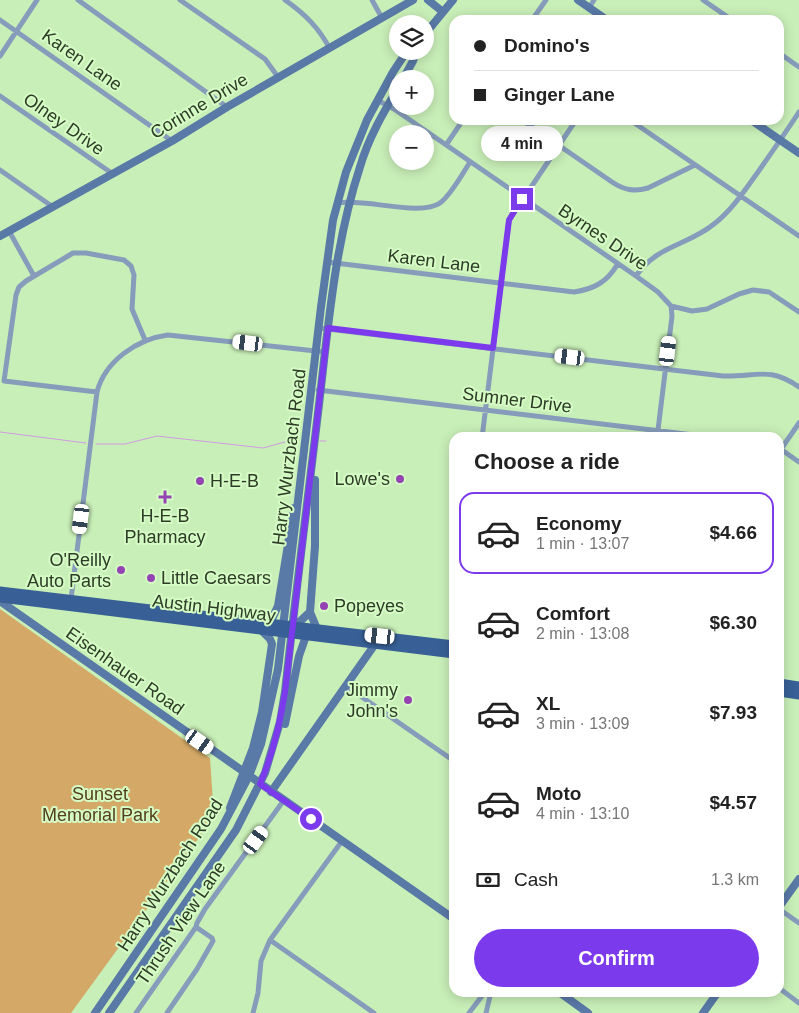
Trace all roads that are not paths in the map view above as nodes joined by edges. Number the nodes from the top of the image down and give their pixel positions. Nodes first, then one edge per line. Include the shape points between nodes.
1 (38, 0) edge
2 (78, 0) edge
3 (180, 0) edge
4 (285, 0) edge
5 (372, 0) edge
6 (413, 0) edge
7 (428, 0) edge
8 (453, 0) edge
9 (546, 0) edge
10 (578, 0) edge
11 (594, 0) edge
12 (703, 0) edge
13 (589, 8) junction
14 (443, 12) junction
15 (536, 15) edge
16 (600, 15) edge
17 (725, 15) edge
18 (382, 18) junction
19 (0, 20) edge
20 (434, 23) edge
21 (17, 32) junction
22 (330, 49) junction
23 (0, 56) edge
24 (784, 56) edge
25 (400, 60) edge
26 (799, 67) edge
27 (278, 77) junction
28 (0, 96) edge
29 (377, 100) junction
30 (388, 106) junction
31 (227, 107) junction
32 (799, 112) edge
33 (460, 125) edge
34 (529, 125) edge
35 (573, 125) edge
36 (637, 125) edge
37 (758, 125) edge
38 (780, 140) junction
39 (172, 141) junction
40 (446, 145) junction
41 (559, 146) junction
42 (799, 153) edge
43 (470, 162) junction
44 (695, 166) junction
45 (0, 170) edge
46 (113, 174) junction
47 (741, 196) junction
48 (522, 199) junction
49 (350, 201) junction
50 (338, 203) junction
51 (53, 207) junction
52 (9, 232) junction
53 (0, 236) edge
54 (799, 236) edge
55 (327, 262) junction
56 (337, 263) junction
57 (617, 265) junction
58 (34, 276) junction
59 (636, 276) junction
60 (501, 284) junction
61 (671, 306) junction
62 (799, 312) edge
63 (319, 328) junction
64 (328, 328) junction
65 (145, 340) junction
66 (493, 348) junction
67 (316, 351) junction
68 (325, 352) junction
69 (666, 368) junction
70 (799, 387) edge
71 (312, 390) junction
72 (321, 390) junction
73 (97, 392) junction
74 (486, 410) junction
75 (799, 423) edge
76 (483, 432) edge
77 (644, 432) edge
78 (658, 432) edge
79 (784, 443) edge
80 (784, 453) edge
81 (799, 462) edge
82 (303, 465) junction
83 (300, 492) junction
84 (310, 509) junction
85 (0, 591) edge
86 (71, 599) junction
87 (0, 600) edge
88 (278, 606) junction
89 (310, 612) junction
90 (219, 622) junction
91 (270, 623) junction
92 (317, 629) junction
93 (261, 630) junction
94 (292, 630) junction
95 (328, 634) junction
96 (378, 640) junction
97 (272, 644) junction
98 (449, 645) edge
99 (449, 653) edge
100 (299, 656) junction
101 (784, 684) edge
102 (346, 686) junction
103 (799, 686) edge
104 (784, 693) edge
105 (799, 695) edge
106 (274, 745) junction
107 (449, 758) edge
108 (246, 774) junction
109 (260, 784) junction
110 (271, 792) junction
111 (284, 800) junction
112 (342, 841) junction
113 (799, 879) edge
114 (784, 901) edge
115 (784, 912) edge
116 (449, 916) edge
117 (799, 923) edge
118 (196, 927) junction
119 (270, 940) junction
120 (784, 992) edge
121 (481, 997) edge
122 (490, 997) edge
123 (566, 997) edge
124 (715, 997) edge
125 (799, 1003) edge
126 (137, 1011) edge
127 (95, 1013) edge
128 (109, 1013) edge
129 (145, 1013) edge
130 (166, 1013) edge
131 (253, 1013) edge
132 (374, 1013) edge
133 (469, 1013) edge
134 (486, 1013) edge
135 (588, 1013) edge
136 (704, 1013) edge

1 - 21 street
2 - 31 street
3 - 27 street via 265,59
4 - 22 street via 311,20
5 - 18 street
6 - 18 main road, Corinne Drive
7 - 14 main road
8 - 14 main road
9 - 15 street
10 - 13 main road
11 - 13 street
12 - 17 street
13 - 16 main road
14 - 20 main road
18 - 22 main road, Corinne Drive
19 - 21 street, Karen Lane
21 - 23 street
21 - 39 street, Karen Lane
22 - 27 main road, Corinne Drive
24 - 26 street
25 - 29 main road, Harry Wurzbach Road
27 - 31 main road, Corinne Drive
28 - 46 street, Olney Drive
29 - 30 street, Byrnes Drive
29 - 50 main road, Harry Wurzbach Road via 354,152
30 - 40 street, Byrnes Drive
30 - 49 main road, Harry Wurzbach Road via 360,165
31 - 39 main road, Corinne Drive
32 - 38 street
33 - 40 street
34 - 41 street
35 - 41 street
36 - 44 street
37 - 38 main road
38 - 42 main road
38 - 47 street
39 - 46 main road, Corinne Drive
40 - 43 street, Byrnes Drive
41 - 44 street via 627,189 648,188
41 - 48 street
43 - 48 street, Byrnes Drive
43 - 49 street via 446,197 432,206 406,207
44 - 47 street
45 - 51 street
46 - 51 main road, Corinne Drive
47 - 54 street
47 - 59 street via 712,226 658,254
48 - 57 street, Byrnes Drive
48 - 60 street via 509,220
49 - 50 street
49 - 56 main road, Harry Wurzbach Road
50 - 55 main road, Harry Wurzbach Road
51 - 52 main road, Corinne Drive
52 - 53 main road, Corinne Drive
52 - 58 street
55 - 56 street, Karen Lane
55 - 63 main road, Harry Wurzbach Road
56 - 60 street, Karen Lane
56 - 64 main road, Harry Wurzbach Road
57 - 59 street, Byrnes Drive
57 - 60 street, Karen Lane via 609,277 584,290 570,292
58 - 65 street via 74,253 127,261 134,275 132,309
58 - 73 street via 26,280 16,293 4,381
59 - 61 street, Byrnes Drive
60 - 66 street
61 - 62 street via 707,309 754,290 769,292
61 - 69 street
63 - 64 street
63 - 67 main road, Harry Wurzbach Road
64 - 66 street
64 - 68 main road, Harry Wurzbach Road
65 - 67 street via 176,335
65 - 73 street via 122,355 110,368 100,381
66 - 69 street
66 - 74 street
67 - 68 street
67 - 71 main road, Harry Wurzbach Road
68 - 72 main road, Harry Wurzbach Road
69 - 70 street via 723,376 770,373
69 - 78 street
71 - 72 street, Sumner Drive
71 - 82 main road, Harry Wurzbach Road
72 - 74 street, Sumner Drive
72 - 84 main road, Harry Wurzbach Road
73 - 86 street
74 - 76 street
74 - 77 street, Sumner Drive
75 - 79 street
80 - 81 street
82 - 83 main road, Harry Wurzbach Road
82 - 84 main road via 307,468 304,493
83 - 88 main road via 292,512
83 - 108 main road, Harry Wurzbach Road via 277,676 261,744
84 - 89 main road via 315,546
84 - 106 main road, Harry Wurzbach Road via 285,692
85 - 86 main road, Austin Highway
86 - 90 main road, Austin Highway
87 - 90 main road, Austin Highway
87 - 108 main road, Eisenhauer Road
88 - 91 main road
88 - 94 main road via 282,619
89 - 92 main road
89 - 94 main road
90 - 91 main road, Austin Highway via 218,619
90 - 93 main road, Austin Highway
91 - 94 main road, Austin Highway
92 - 94 main road, Austin Highway
92 - 95 main road, Austin Highway
93 - 94 main road, Austin Highway
93 - 97 main road
94 - 95 main road, Austin Highway
94 - 97 main road
94 - 100 main road
94 - 100 main road
95 - 96 main road, Austin Highway
96 - 98 main road, Austin Highway
96 - 99 main road, Austin Highway
96 - 102 main road
97 - 108 main road via 259,724
100 - 106 main road via 283,732
101 - 103 main road
102 - 107 street
102 - 110 main road
104 - 105 main road
106 - 109 main road, Harry Wurzbach Road
108 - 109 main road, Eisenhauer Road
108 - 127 main road, Harry Wurzbach Road via 227,820 204,857
109 - 110 main road, Eisenhauer Road
109 - 128 main road, Harry Wurzbach Road via 236,830
110 - 111 main road, Eisenhauer Road
111 - 112 main road, Eisenhauer Road
111 - 118 street, Thrush View Lane via 196,922
112 - 116 main road, Eisenhauer Road
112 - 119 street
113 - 114 main road
115 - 117 street
118 - 126 street, Thrush View Lane
118 - 130 street via 213,941
119 - 131 street via 261,961
119 - 132 street
120 - 125 street
121 - 133 street
122 - 134 street
123 - 135 main road
124 - 136 main road
126 - 129 street

